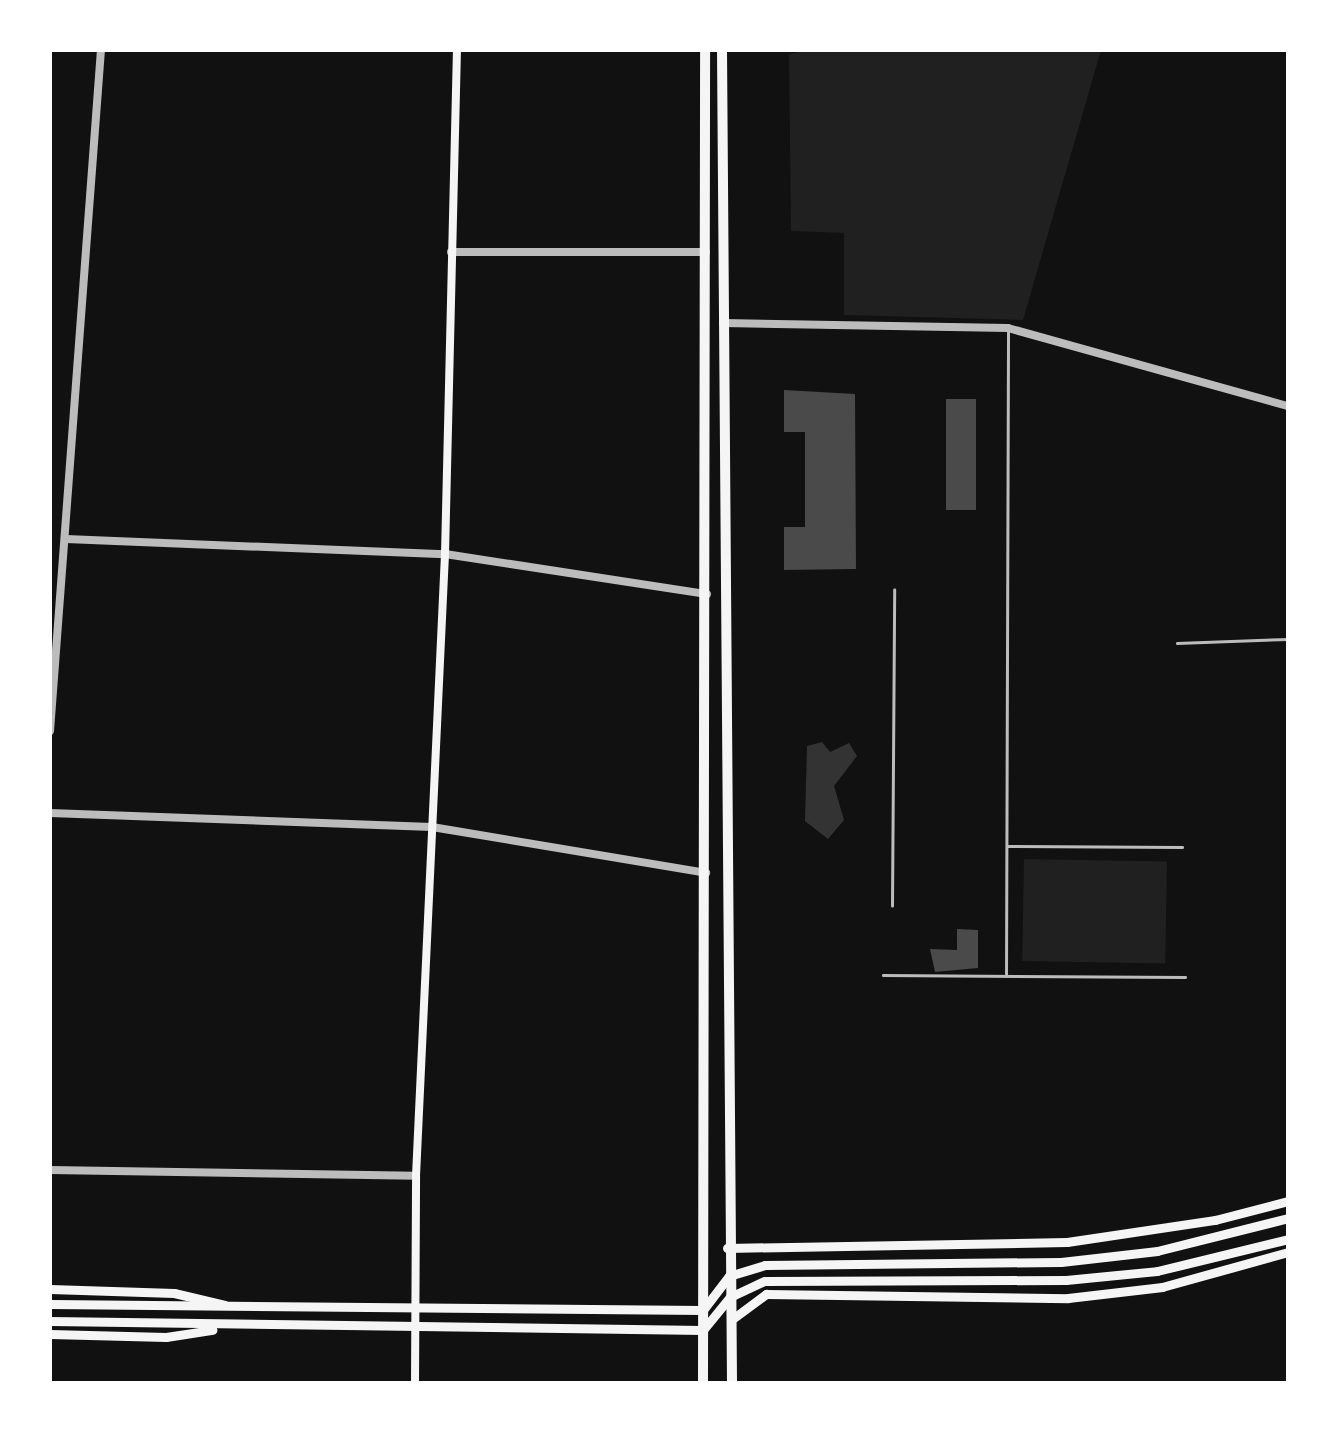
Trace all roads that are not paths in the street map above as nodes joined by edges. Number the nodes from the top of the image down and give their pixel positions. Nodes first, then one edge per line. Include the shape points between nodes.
1 (101, 50) edge
2 (457, 50) edge
3 (705, 50) edge
4 (722, 50) edge
5 (451, 252) junction
6 (706, 252) junction
7 (723, 323) junction
8 (1008, 328) junction
9 (1288, 406) edge
10 (66, 539) junction
11 (445, 554) junction
12 (894, 590) dead end
13 (707, 594) junction
14 (1288, 640) edge
15 (1177, 643) dead end
16 (50, 731) edge
17 (50, 813) edge
18 (432, 827) junction
19 (1005, 846) junction
20 (1182, 847) dead end
21 (707, 874) junction
22 (892, 906) dead end
23 (883, 975) dead end
24 (1006, 976) junction
25 (1185, 977) dead end
26 (50, 1170) edge
27 (416, 1176) junction
28 (1288, 1201) edge
29 (1288, 1218) edge
30 (1288, 1239) edge
31 (727, 1248) junction
32 (1288, 1252) edge
33 (729, 1276) junction
34 (50, 1289) edge
35 (730, 1297) junction
36 (50, 1304) edge
37 (242, 1309) junction
38 (416, 1309) junction
39 (703, 1310) junction
40 (731, 1320) junction
41 (50, 1321) edge
42 (234, 1327) junction
43 (416, 1328) junction
44 (703, 1330) junction
45 (50, 1334) edge
46 (415, 1383) edge
47 (703, 1383) edge
48 (732, 1383) edge

1 - 10 street
2 - 5 main road
3 - 6 highway
4 - 7 highway
5 - 6 street
5 - 11 main road
6 - 13 highway
7 - 8 street
7 - 31 highway
8 - 9 street
8 - 19 lane
10 - 11 street
10 - 16 street
11 - 13 street
11 - 18 main road
12 - 22 lane
13 - 21 highway
14 - 15 lane
17 - 18 street
18 - 21 street
18 - 27 main road
19 - 20 lane
19 - 24 lane
21 - 39 highway
23 - 24 lane
24 - 25 lane
26 - 27 street
27 - 38 main road
28 - 31 main road via 1215,1220 1067,1242
29 - 33 main road via 1174,1247 1061,1262 765,1265
30 - 35 main road via 1158,1270 1066,1280 765,1282
31 - 33 highway
32 - 40 main road via 1162,1287 1068,1298 766,1294
33 - 35 highway
33 - 39 main road
34 - 37 main road via 174,1292
35 - 40 highway
35 - 44 main road
36 - 37 main road
37 - 38 main road
38 - 39 main road
38 - 43 main road
39 - 44 highway
40 - 48 highway
41 - 42 main road
42 - 43 main road
42 - 45 main road via 166,1337
43 - 44 main road
43 - 46 main road
44 - 47 highway

